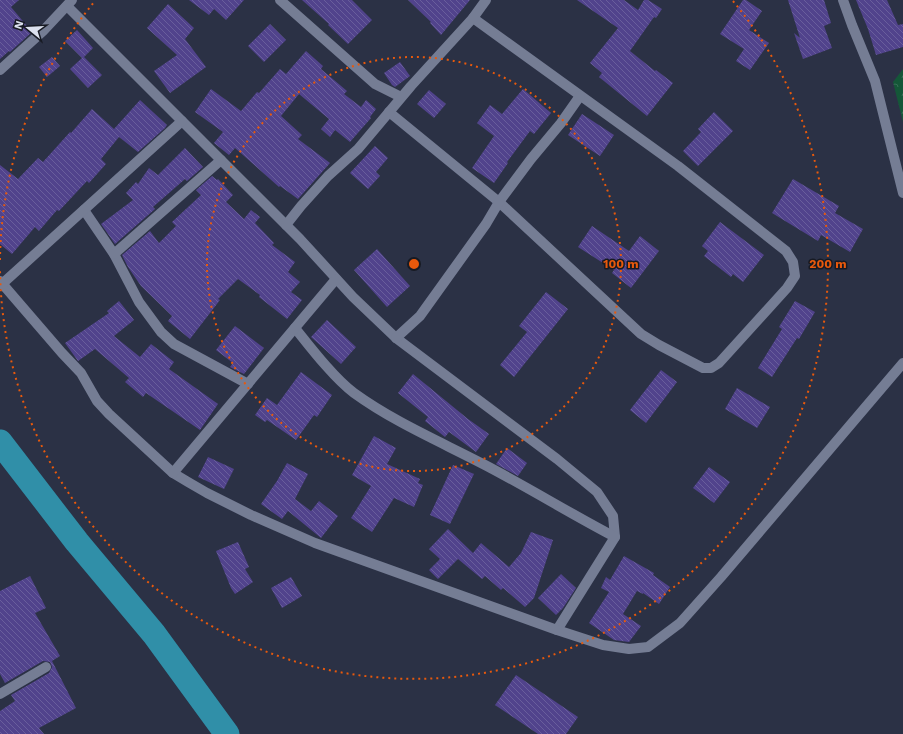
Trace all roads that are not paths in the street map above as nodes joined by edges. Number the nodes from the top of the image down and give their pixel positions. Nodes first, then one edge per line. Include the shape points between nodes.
1 (280, 0) edge
2 (486, 0) edge
3 (843, 0) edge
4 (70, 3) edge
5 (473, 18) junction
6 (0, 70) edge
7 (580, 96) junction
8 (401, 97) junction
9 (390, 112) junction
10 (182, 120) junction
11 (221, 160) junction
12 (903, 193) edge
13 (499, 202) junction
14 (84, 210) junction
15 (286, 225) junction
16 (114, 254) junction
17 (336, 279) junction
18 (1, 282) edge
19 (295, 328) junction
20 (396, 338) junction
21 (903, 363) edge
22 (248, 384) junction
23 (173, 473) junction
24 (616, 537) junction
25 (557, 630) junction
26 (46, 667) dead end
27 (0, 694) edge

1 - 8 street via 375,84
2 - 5 street
3 - 12 street via 875,81
4 - 6 street
4 - 10 street
5 - 7 street
5 - 8 street
7 - 13 street
7 - 13 street via 678,166 786,251 793,262 794,276 787,288 719,363 711,368 703,368 641,334
8 - 9 street
9 - 13 street
9 - 15 street
10 - 11 street
10 - 14 street
11 - 15 street
11 - 16 street
13 - 20 street via 420,316
14 - 16 street
14 - 18 street
15 - 17 street
16 - 22 street via 139,302 161,332 174,344
17 - 19 street
17 - 20 street
18 - 23 street via 81,373 97,401
19 - 22 street
19 - 24 street via 337,378 353,392 395,418
20 - 24 street via 597,492 613,516
21 - 25 street via 680,623 648,646 629,649 604,645
22 - 23 street
23 - 25 street via 239,509 315,543
24 - 25 street
26 - 27 street

